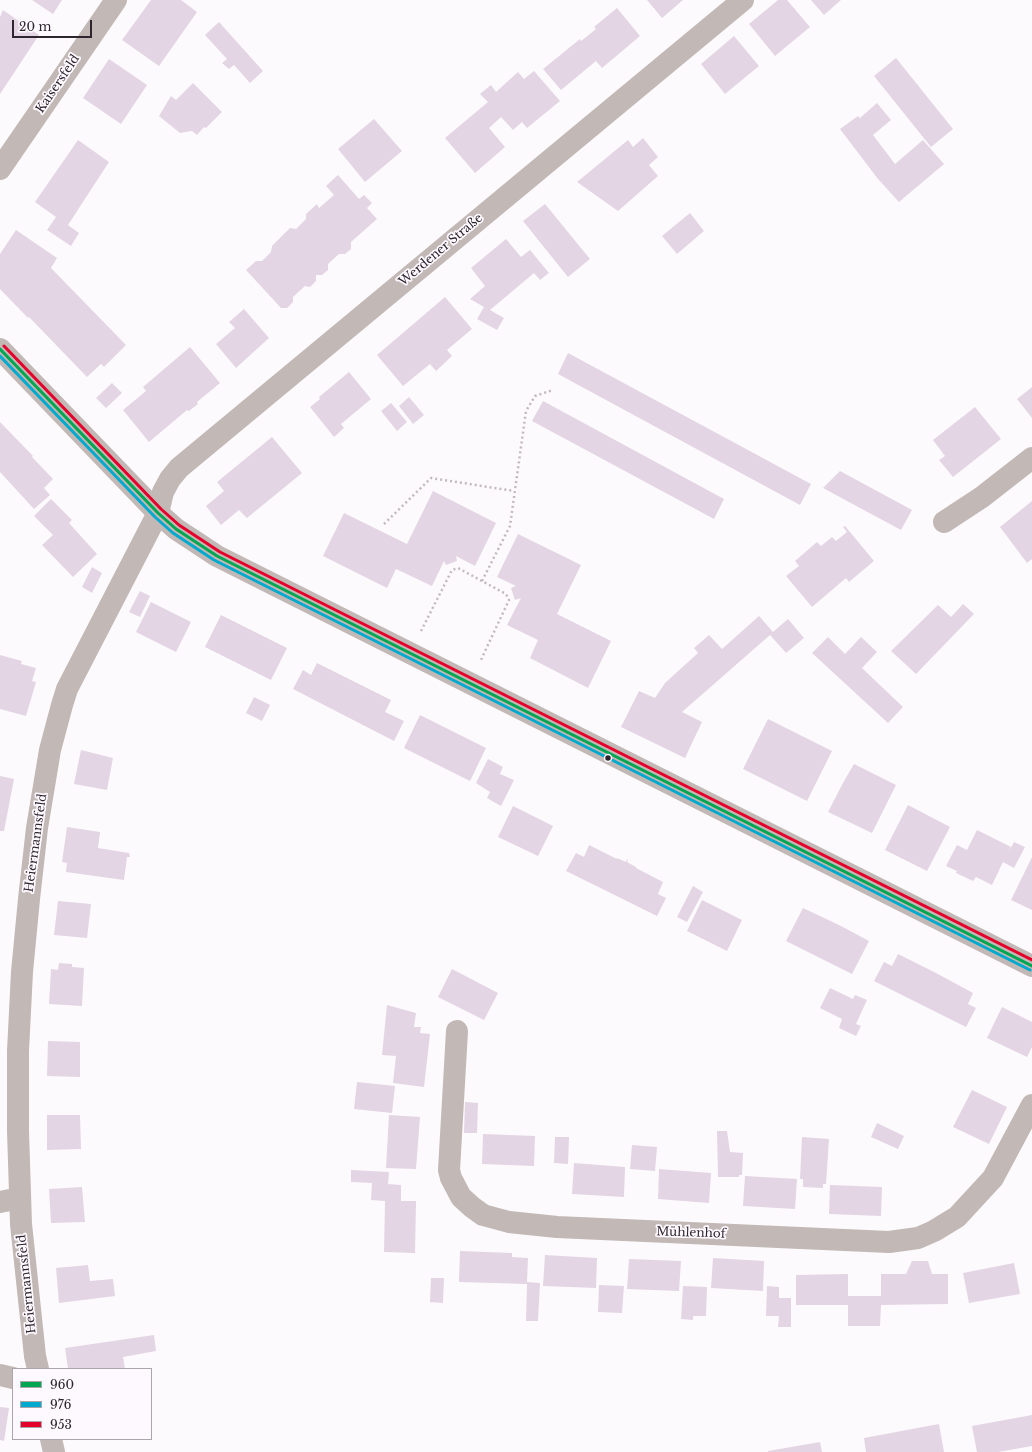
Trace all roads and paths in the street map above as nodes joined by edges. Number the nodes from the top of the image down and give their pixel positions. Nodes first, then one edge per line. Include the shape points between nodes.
1 (116, 0) edge
2 (742, 0) edge
3 (0, 169) edge
4 (0, 349) edge
5 (553, 390) dead end
6 (1032, 458) edge
7 (514, 490) junction
8 (158, 513) junction
9 (944, 522) dead end
10 (384, 524) dead end
11 (482, 581) junction
12 (410, 653) junction
13 (470, 684) junction
14 (1032, 966) edge
15 (456, 1031) dead end
16 (1032, 1105) edge
17 (10, 1200) edge
18 (38, 1368) edge
19 (0, 1375) edge
20 (12, 1378) edge
21 (51, 1440) edge
22 (54, 1452) edge

1 - 3 street, Kaisersfeld
2 - 8 street, Werdener Straße via 179,468 163,492
4 - 8 street
5 - 7 path via 535,396 526,410
6 - 9 street via 982,497
7 - 10 path via 431,478
7 - 11 path via 510,526
8 - 12 street via 217,556
8 - 17 street, Heiermannsfeld via 70,684 50,750 37,828 22,972
11 - 12 path via 458,568 452,570
11 - 13 path via 506,594 510,600
12 - 13 street
13 - 14 street
15 - 16 street, Mühlenhof via 449,1170 451,1178 461,1197 472,1207 483,1214 509,1222 557,1227 889,1242 918,1238 957,1217 993,1178
17 - 18 street, Heiermannsfeld via 29,1302
19 - 20 street
21 - 22 street

